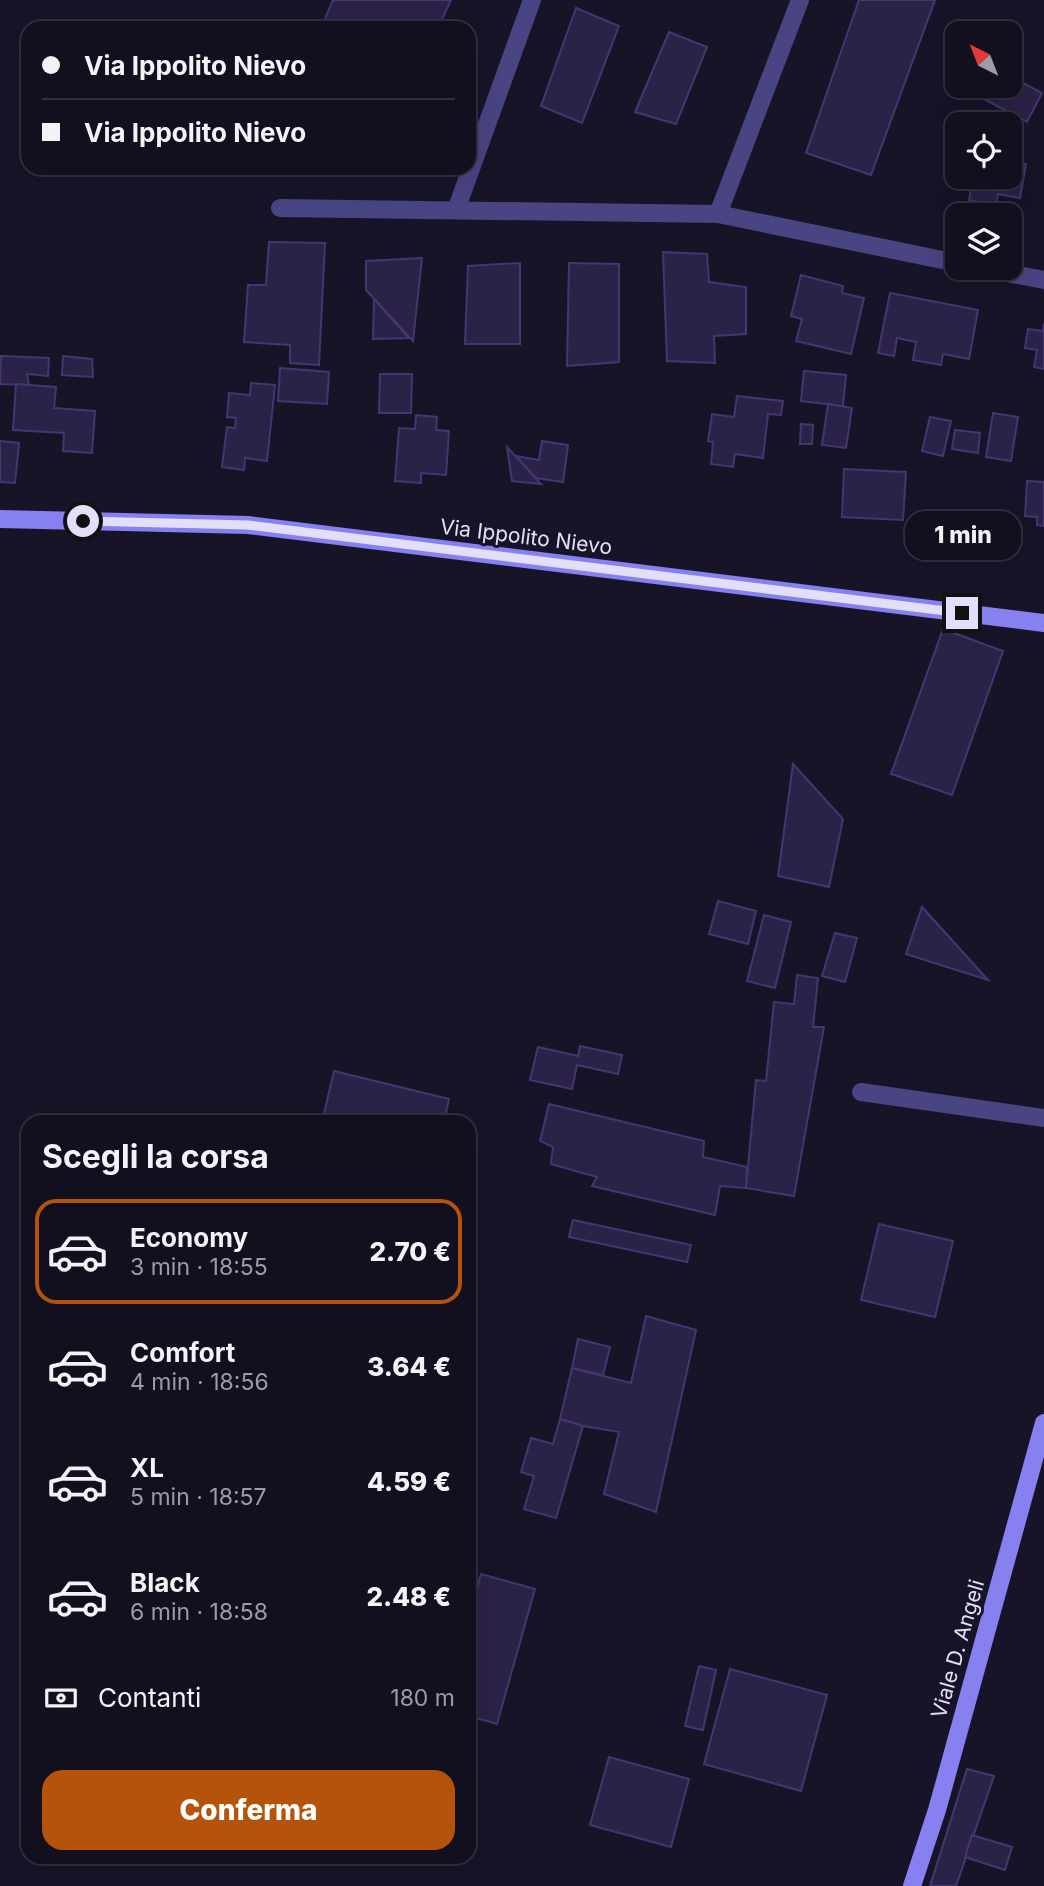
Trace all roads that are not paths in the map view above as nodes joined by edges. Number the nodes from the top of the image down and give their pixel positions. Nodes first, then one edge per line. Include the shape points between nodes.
1 (532, 0) edge
2 (800, 0) edge
3 (476, 155) edge
4 (469, 175) edge
5 (280, 208) dead end
6 (456, 210) junction
7 (718, 214) junction
8 (945, 261) edge
9 (1022, 276) edge
10 (1044, 280) edge
11 (0, 519) edge
12 (1044, 623) edge
13 (861, 1092) dead end
14 (1044, 1118) edge
15 (1044, 1423) edge
16 (912, 1886) edge

1 - 3 street
2 - 7 street
4 - 6 street
5 - 6 street
6 - 7 street
7 - 8 street
9 - 10 street
11 - 12 street, Via Ippolito Nievo via 248,525
13 - 14 street
15 - 16 street, Viale D. Angeli

